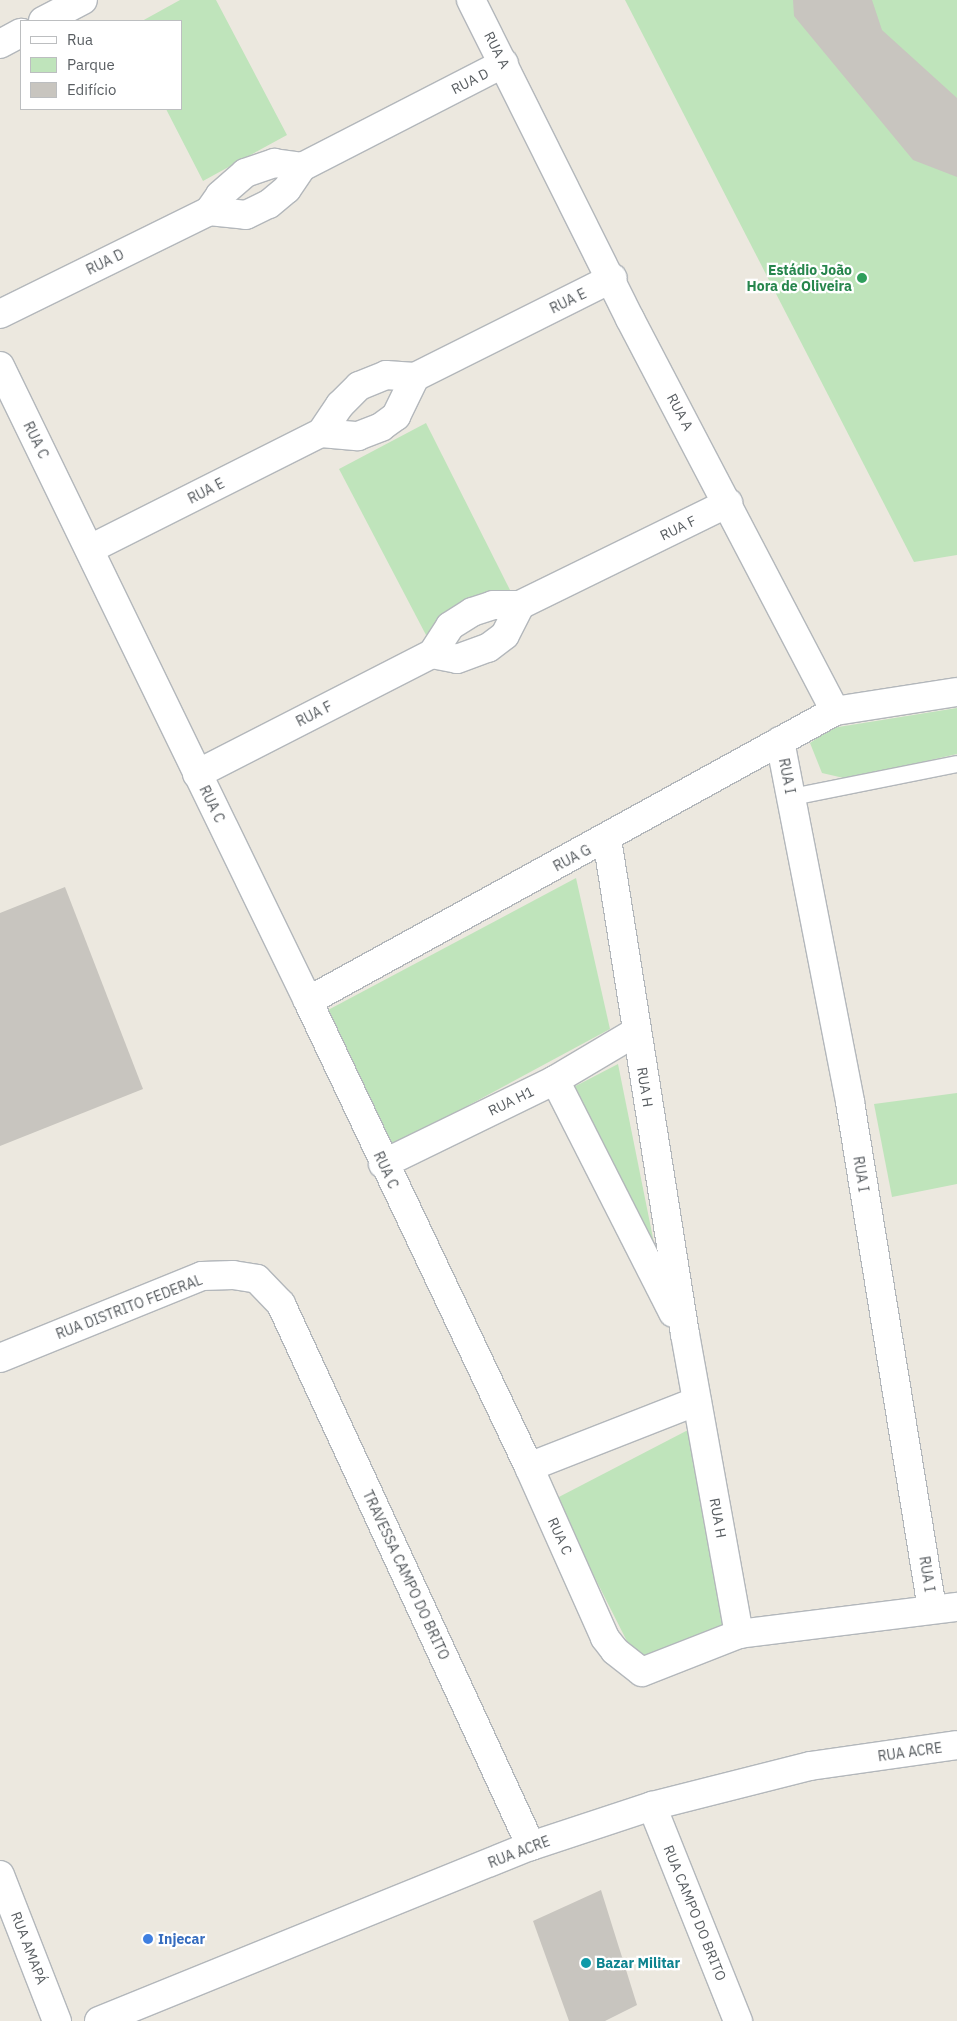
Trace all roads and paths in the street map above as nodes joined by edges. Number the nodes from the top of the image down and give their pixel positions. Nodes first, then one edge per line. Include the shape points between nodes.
1 (83, 0) edge
2 (472, 0) edge
3 (43, 13) edge
4 (20, 34) edge
5 (0, 44) edge
6 (504, 63) junction
7 (302, 167) junction
8 (210, 211) junction
9 (613, 278) junction
10 (0, 314) edge
11 (0, 366) edge
12 (415, 377) junction
13 (321, 433) junction
14 (728, 504) junction
15 (90, 549) junction
16 (520, 605) junction
17 (432, 654) junction
18 (957, 692) edge
19 (835, 711) junction
20 (780, 741) junction
21 (957, 764) edge
22 (197, 774) junction
23 (792, 798) junction
24 (607, 839) junction
25 (308, 1002) junction
26 (636, 1032) junction
27 (555, 1080) junction
28 (383, 1164) junction
29 (281, 1304) joint
30 (684, 1334) junction
31 (0, 1358) edge
32 (696, 1401) junction
33 (529, 1467) junction
34 (945, 1608) edge
35 (739, 1634) junction
36 (957, 1745) edge
37 (652, 1806) junction
38 (531, 1846) junction
39 (0, 1875) edge
40 (58, 2021) edge
41 (99, 2021) edge
42 (738, 2021) edge

1 - 3 street
2 - 6 street, RUA A
4 - 5 street
6 - 7 street, RUA D
6 - 9 street, RUA A
7 - 8 street, RUA D via 274,163 245,173 220,194
7 - 8 street, RUA D via 287,189 269,204 246,215
8 - 10 street, RUA D
9 - 12 street, RUA E
9 - 14 street, RUA A via 630,319
11 - 15 street, RUA C
12 - 13 street, RUA E via 386,375 359,386 340,405
12 - 13 street via 407,400 396,416 382,426 358,436
13 - 15 street, RUA E
14 - 16 street, RUA F
14 - 19 street, RUA A
15 - 22 street, RUA C
16 - 17 street, RUA F via 493,605 472,612 450,626
16 - 17 street via 505,636 488,648 457,660
17 - 22 street, RUA F
18 - 19 street
19 - 20 street, RUA G
20 - 23 street, RUA I
20 - 24 street, RUA G
21 - 23 lane
22 - 25 street, RUA C
23 - 34 street, RUA I
24 - 25 street, RUA G
24 - 26 street, RUA H
25 - 28 street, RUA C
26 - 27 street, RUA H1
26 - 30 street, RUA H
27 - 28 street, RUA H1
27 - 30 street, RUA H
28 - 33 street, RUA C
29 - 31 street, RUA DISTRITO FEDERAL via 257,1279 233,1275 202,1276
29 - 38 street, TRAVESSA CAMPO DO BRITO
30 - 32 street, RUA H
32 - 33 street
32 - 35 street, RUA H
33 - 35 street, RUA C via 605,1638 625,1662 642,1672
34 - 35 street, RUA C
36 - 37 street, RUA ACRE via 810,1766
37 - 38 street, RUA ACRE
37 - 42 street, RUA CAMPO DO BRITO
38 - 41 street, RUA ACRE
39 - 40 street, RUA AMAPÁ

